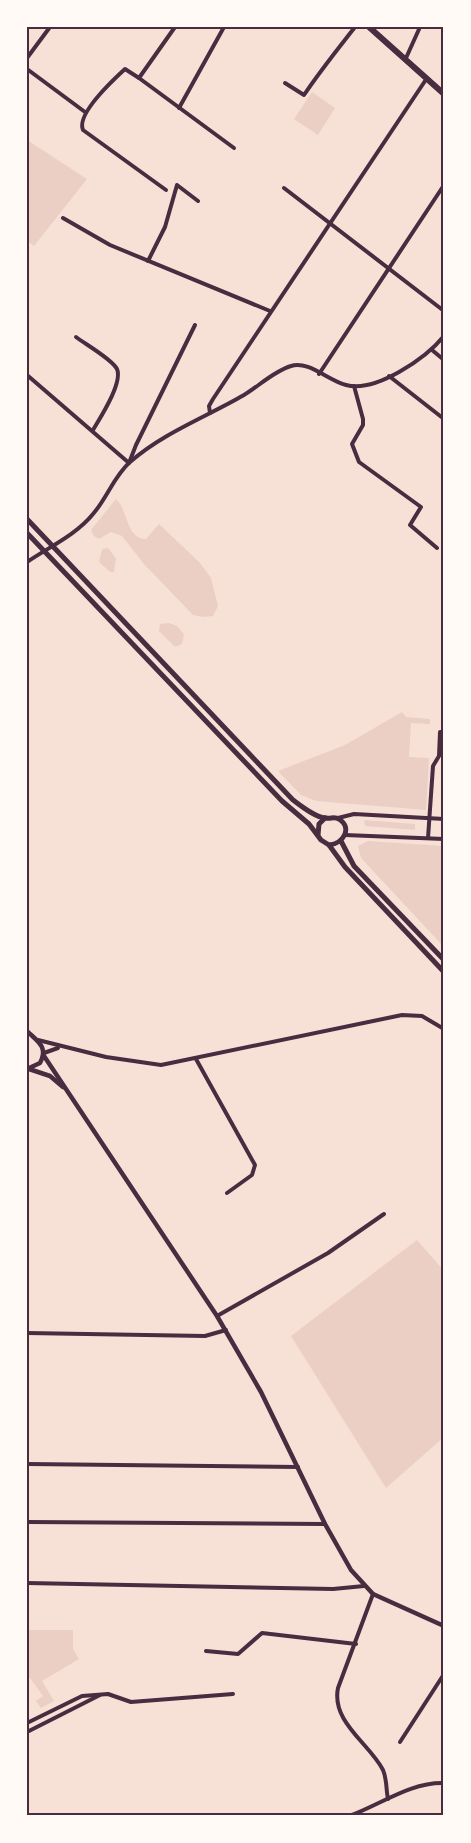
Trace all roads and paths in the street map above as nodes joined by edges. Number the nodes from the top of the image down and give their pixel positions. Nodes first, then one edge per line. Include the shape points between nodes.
1 (50, 27) edge
2 (174, 27) edge
3 (224, 27) edge
4 (355, 27) edge
5 (369, 27) edge
6 (420, 27) edge
7 (27, 58) edge
8 (406, 58) junction
9 (27, 69) edge
10 (427, 77) junction
11 (139, 78) junction
12 (285, 83) dead end
13 (444, 94) edge
14 (179, 108) junction
15 (85, 112) junction
16 (234, 148) dead end
17 (444, 185) edge
18 (284, 188) dead end
19 (166, 190) dead end
20 (198, 201) dead end
21 (63, 218) dead end
22 (328, 222) junction
23 (148, 261) junction
24 (390, 269) junction
25 (444, 311) edge
26 (270, 312) junction
27 (195, 326) dead end
28 (444, 336) edge
29 (75, 337) dead end
30 (432, 350) junction
31 (444, 360) edge
32 (319, 374) junction
33 (27, 375) edge
34 (389, 375) junction
35 (354, 386) junction
36 (210, 413) junction
37 (444, 419) edge
38 (93, 430) junction
39 (129, 463) junction
40 (27, 519) edge
41 (27, 533) edge
42 (53, 546) junction
43 (436, 548) dead end
44 (44, 551) junction
45 (27, 562) edge
46 (444, 732) edge
47 (338, 818) junction
48 (430, 818) junction
49 (325, 819) junction
50 (444, 819) edge
51 (345, 835) junction
52 (319, 836) junction
53 (428, 838) junction
54 (444, 839) edge
55 (341, 841) junction
56 (329, 845) junction
57 (444, 960) edge
58 (444, 972) edge
59 (444, 1029) edge
60 (27, 1031) edge
61 (33, 1038) edge
62 (62, 1047) junction
63 (44, 1054) junction
64 (195, 1059) junction
65 (27, 1069) edge
66 (68, 1090) junction
67 (227, 1192) dead end
68 (384, 1214) dead end
69 (217, 1316) junction
70 (226, 1330) junction
71 (27, 1334) edge
72 (27, 1464) edge
73 (298, 1467) junction
74 (27, 1522) edge
75 (325, 1524) junction
76 (27, 1583) edge
77 (364, 1586) junction
78 (373, 1594) junction
79 (444, 1626) edge
80 (356, 1644) junction
81 (206, 1651) dead end
82 (444, 1674) edge
83 (103, 1694) junction
84 (233, 1694) dead end
85 (27, 1723) edge
86 (27, 1732) edge
87 (400, 1742) dead end
88 (444, 1783) edge
89 (388, 1799) junction
90 (352, 1816) edge

1 - 7 street
2 - 11 street
3 - 14 street
4 - 12 street via 304,95
5 - 8 main road
6 - 8 street
8 - 10 main road
9 - 15 street
10 - 13 main road
10 - 22 street
11 - 14 street
11 - 15 street via 125,69
14 - 16 street
15 - 19 street via 83,130
17 - 24 street
18 - 22 street
20 - 23 street via 177,185 165,227
21 - 23 street
22 - 24 street
22 - 26 street
23 - 26 street
24 - 25 street
24 - 32 street
26 - 36 street via 213,399
27 - 39 street
28 - 30 street
29 - 38 street via 113,364 118,373 116,387
30 - 31 street
30 - 34 street
32 - 35 street
32 - 36 street via 298,365 289,366
33 - 38 street
34 - 35 street
34 - 37 street
35 - 43 street via 363,419 352,444 357,459 421,507 410,525
36 - 39 street via 158,441
38 - 39 street
39 - 42 street via 92,516
40 - 42 main road
41 - 44 main road
42 - 44 street
42 - 49 main road via 293,800
44 - 45 street
44 - 52 main road
46 - 48 street via 440,732 439,756 433,766
47 - 48 street via 354,814
47 - 49 main road
47 - 51 main road via 345,825
48 - 50 street
48 - 53 street
49 - 52 main road via 318,828
51 - 53 street
51 - 55 main road
52 - 56 main road
53 - 54 street
55 - 56 main road
55 - 57 main road via 354,866
56 - 58 main road
59 - 64 street via 422,1016 402,1015
60 - 61 street
61 - 62 street
61 - 63 street
62 - 63 street
62 - 64 street via 151,1065
63 - 65 street via 37,1066
63 - 66 street
64 - 67 street via 255,1165 252,1175
65 - 66 street via 50,1076
66 - 69 street
68 - 69 street via 328,1253
69 - 70 street
70 - 71 street via 205,1336
70 - 73 street
72 - 73 street
73 - 75 street
74 - 75 street
75 - 77 street
76 - 77 street via 333,1589
77 - 78 street
78 - 79 street
78 - 80 street
80 - 81 street via 262,1633 238,1654
80 - 89 street via 337,1699 349,1726 383,1771
82 - 87 street
83 - 84 street via 131,1702
83 - 85 street via 82,1696
83 - 86 street
88 - 89 street via 420,1785
89 - 90 street

